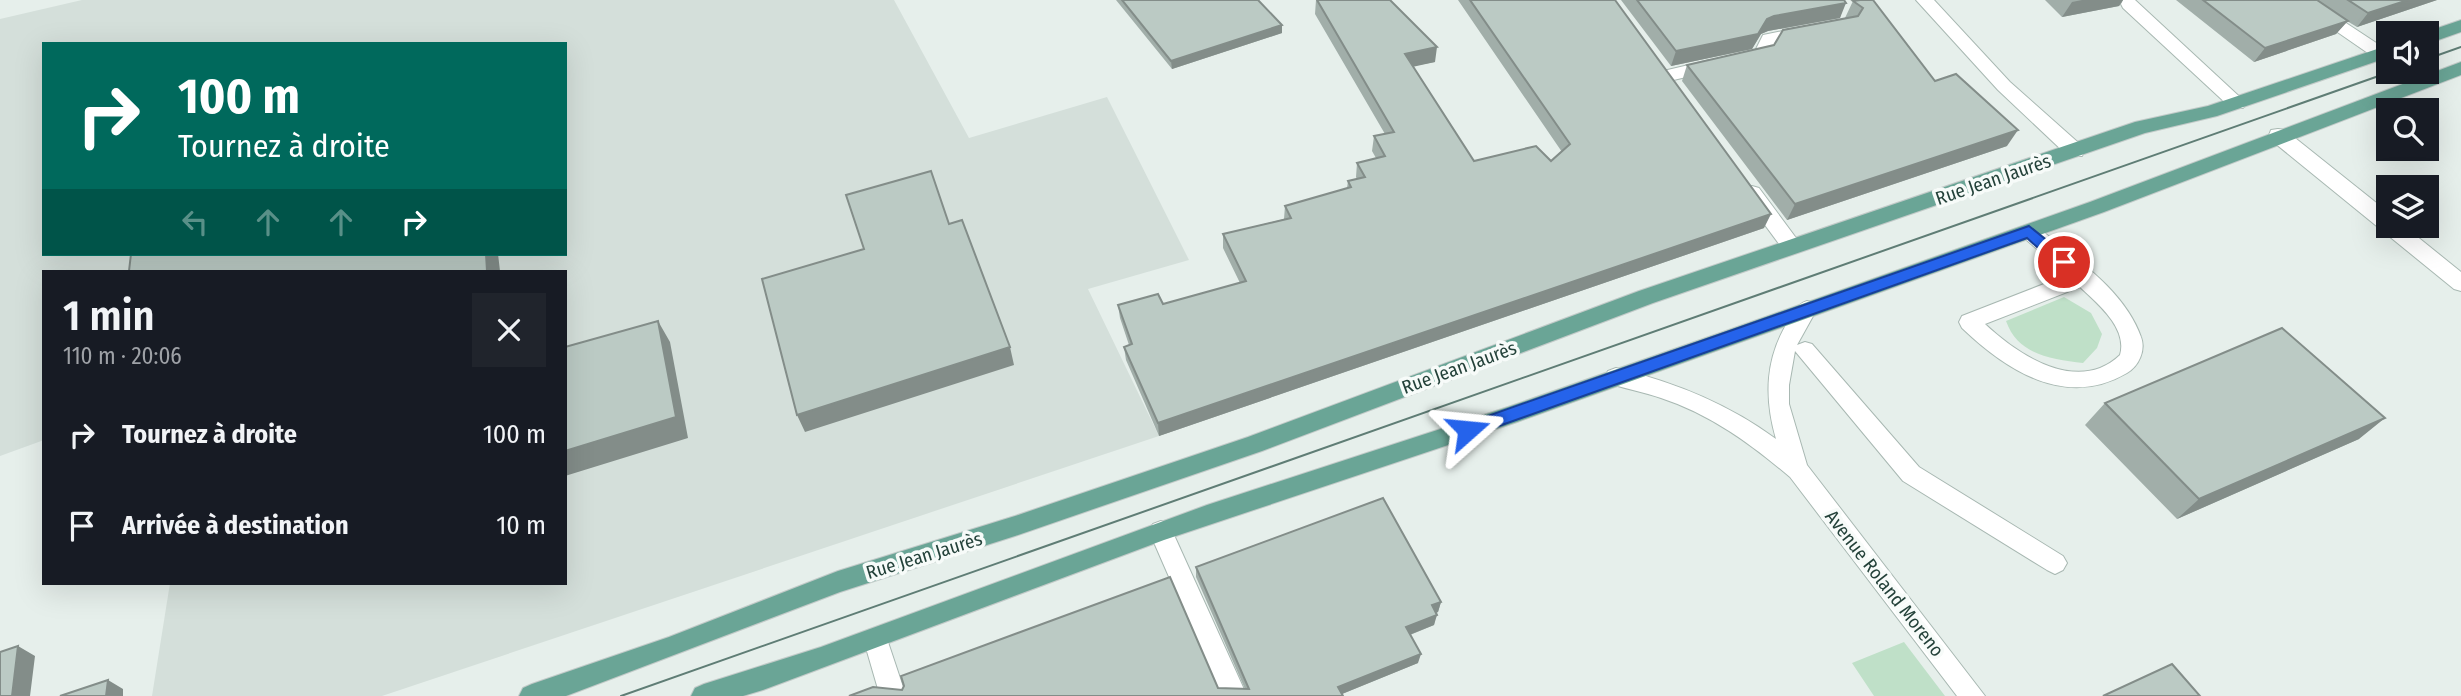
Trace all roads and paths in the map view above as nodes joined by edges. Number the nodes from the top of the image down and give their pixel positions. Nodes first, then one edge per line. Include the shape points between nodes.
1 (1924, 0) edge
2 (2299, 0) edge
3 (2129, 4) dead end
4 (2461, 26) edge
5 (1832, 28) edge
6 (2439, 34) edge
7 (2376, 47) edge
8 (2376, 55) edge
9 (2461, 68) edge
10 (1681, 97) edge
11 (2237, 104) junction
12 (2278, 135) junction
13 (2075, 150) junction
14 (1744, 183) edge
15 (2376, 214) edge
16 (2029, 231) junction
17 (2406, 238) edge
18 (1792, 247) junction
19 (2081, 278) junction
20 (2461, 284) edge
21 (1807, 309) junction
22 (1805, 350) dead end
23 (1616, 377) junction
24 (1798, 470) junction
25 (1161, 531) junction
26 (2055, 563) dead end
27 (876, 641) junction
28 (532, 696) edge
29 (704, 696) edge
30 (893, 696) edge
31 (1234, 696) edge
32 (1972, 696) edge

1 - 13 street via 2004,86
2 - 7 street
3 - 11 street
4 - 6 main road
5 - 10 street via 1769,39 1761,55 1661,70
8 - 11 main road, Rue Jean Jaurès
9 - 12 main road
11 - 13 main road, Rue Jean Jaurès via 2142,127
12 - 15 street
12 - 16 main road via 2183,176
13 - 18 main road, Rue Jean Jaurès
14 - 18 street
16 - 19 street
16 - 21 main road
17 - 20 street
18 - 28 main road, Rue Jean Jaurès via 1254,444 848,579
19 - 19 street via 2122,321 2133,346 2124,365 2098,379 2066,380 2028,368 1992,346 1969,323
21 - 23 main road
21 - 24 street, Avenue Roland Moreno via 1785,346 1777,400
22 - 26 street via 1911,474
23 - 24 street, Avenue Roland Moreno via 1696,401 1732,419
23 - 25 main road
24 - 32 street, Avenue Roland Moreno
25 - 27 main road
25 - 31 street
27 - 29 main road
27 - 30 street

